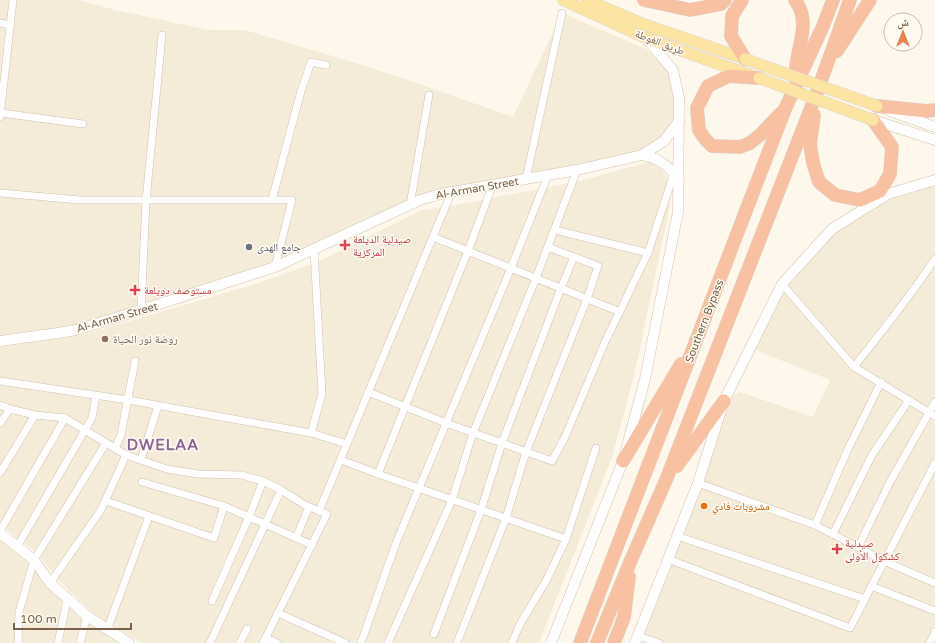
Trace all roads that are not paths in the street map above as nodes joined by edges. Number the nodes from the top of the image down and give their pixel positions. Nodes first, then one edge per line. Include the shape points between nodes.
1 (13, 0) edge
2 (563, 0) edge
3 (587, 0) edge
4 (644, 0) edge
5 (725, 0) edge
6 (742, 0) edge
7 (795, 0) edge
8 (833, 0) edge
9 (850, 0) edge
10 (870, 0) edge
11 (562, 13) dead end
12 (0, 23) edge
13 (10, 25) junction
14 (162, 35) dead end
15 (646, 38) junction
16 (745, 59) junction
17 (326, 64) dead end
18 (824, 71) junction
19 (759, 78) junction
20 (793, 90) junction
21 (429, 95) dead end
22 (816, 95) junction
23 (877, 106) junction
24 (785, 109) junction
25 (935, 110) edge
26 (1, 115) edge
27 (873, 120) junction
28 (679, 121) junction
29 (83, 124) dead end
30 (935, 127) edge
31 (935, 140) edge
32 (642, 155) junction
33 (577, 170) junction
34 (548, 175) junction
35 (676, 177) junction
36 (526, 179) junction
37 (935, 180) edge
38 (493, 184) junction
39 (452, 191) junction
40 (0, 193) edge
41 (272, 200) junction
42 (146, 201) junction
43 (410, 205) junction
44 (555, 230) junction
45 (433, 236) junction
46 (548, 247) junction
47 (314, 250) junction
48 (468, 251) junction
49 (648, 253) junction
50 (574, 257) junction
51 (935, 259) edge
52 (275, 267) junction
53 (511, 268) junction
54 (536, 278) junction
55 (782, 284) junction
56 (561, 288) junction
57 (587, 299) junction
58 (141, 310) junction
59 (620, 312) junction
60 (0, 341) edge
61 (695, 345) junction
62 (135, 361) dead end
63 (854, 367) junction
64 (0, 381) edge
65 (880, 382) junction
66 (368, 392) junction
67 (96, 396) junction
68 (128, 400) junction
69 (909, 400) junction
70 (724, 402) junction
71 (935, 402) edge
72 (0, 405) edge
73 (158, 406) junction
74 (406, 407) junction
75 (10, 409) junction
76 (932, 414) edge
77 (35, 415) junction
78 (65, 418) junction
79 (0, 423) edge
80 (446, 423) junction
81 (86, 430) junction
82 (311, 433) junction
83 (473, 433) junction
84 (106, 442) junction
85 (502, 443) junction
86 (348, 444) junction
87 (115, 448) junction
88 (596, 448) dead end
89 (526, 452) junction
90 (126, 455) junction
91 (141, 460) junction
92 (341, 460) junction
93 (623, 461) junction
94 (935, 463) edge
95 (0, 473) edge
96 (378, 474) junction
97 (666, 480) junction
98 (263, 481) junction
99 (142, 482) dead end
100 (698, 483) junction
101 (420, 489) junction
102 (281, 490) junction
103 (452, 500) junction
104 (106, 501) junction
105 (224, 506) junction
106 (309, 507) junction
107 (480, 510) junction
108 (319, 511) junction
109 (149, 516) junction
110 (249, 517) junction
111 (506, 518) junction
112 (264, 524) junction
113 (815, 525) junction
114 (0, 532) edge
115 (833, 534) junction
116 (677, 536) junction
117 (296, 538) junction
118 (566, 539) junction
119 (312, 545) junction
120 (17, 547) junction
121 (858, 547) junction
122 (668, 559) junction
123 (34, 560) junction
124 (631, 560) junction
125 (884, 561) junction
126 (50, 583) junction
127 (935, 583) edge
128 (871, 586) junction
129 (865, 599) junction
130 (67, 600) junction
131 (212, 601) dead end
132 (935, 611) edge
133 (278, 613) junction
134 (87, 616) junction
135 (247, 629) dead end
136 (107, 630) junction
137 (935, 632) edge
138 (434, 634) dead end
139 (636, 639) edge
140 (264, 640) edge
141 (18, 643) edge
142 (58, 643) edge
143 (80, 643) edge
144 (129, 643) edge
145 (210, 643) edge
146 (240, 643) edge
147 (277, 643) edge
148 (344, 643) edge
149 (361, 643) edge
150 (388, 643) edge
151 (457, 643) edge
152 (512, 643) edge
153 (551, 643) edge
154 (580, 643) edge
155 (597, 643) edge
156 (614, 643) edge
157 (659, 643) edge
158 (930, 643) edge

1 - 13 street
2 - 15 main road, طريق الغوطة
3 - 16 main road via 644,24
4 - 5 highway via 690,10 721,4
6 - 16 highway via 732,16 731,36
7 - 20 highway via 803,17 803,29
8 - 20 highway, Southern Bypass
9 - 18 highway, Southern Bypass
10 - 18 highway
11 - 36 street
12 - 13 street
13 - 26 street
14 - 42 street
15 - 19 main road, طريق الغوطة
15 - 28 main road via 673,70 680,98
16 - 23 main road, bridge
17 - 41 street via 311,62
18 - 22 highway, Southern Bypass
19 - 20 main road, bridge
19 - 24 highway via 730,76 708,86 697,108 699,130 705,139 712,146 740,147 760,135
20 - 24 highway, Southern Bypass
20 - 27 main road, bridge
21 - 43 street
22 - 27 highway via 810,144 813,164 819,182 835,195 860,200 880,191 890,174 892,147
22 - 97 highway, Southern Bypass
23 - 25 highway
23 - 30 main road
24 - 61 highway, Southern Bypass
26 - 29 street
27 - 31 main road
28 - 32 main road, Al-Arman Street via 664,141
28 - 35 main road
32 - 33 main road, Al-Arman Street
32 - 35 main road via 660,160
33 - 34 main road, Al-Arman Street
33 - 44 street
34 - 36 main road, Al-Arman Street
34 - 53 street
35 - 49 street
35 - 93 main road via 678,212 645,379
36 - 38 main road, Al-Arman Street
37 - 55 main road via 888,194 832,230
38 - 39 main road, Al-Arman Street
38 - 48 street
39 - 43 main road, Al-Arman Street
39 - 45 street
40 - 42 street via 80,200
41 - 42 street
41 - 52 street via 292,200
42 - 58 street
43 - 47 main road, Al-Arman Street
44 - 46 street
44 - 49 street
45 - 48 street
45 - 66 street
46 - 50 street
46 - 54 street
47 - 52 main road, Al-Arman Street
47 - 82 street via 322,394
48 - 53 street
48 - 74 street
49 - 59 street
50 - 56 street
50 - 57 street via 598,266
51 - 63 street
52 - 58 main road, Al-Arman Street
53 - 54 street
53 - 80 street
54 - 56 street
54 - 83 street
55 - 63 street
55 - 70 main road
56 - 57 street
56 - 85 street
57 - 59 street
57 - 89 street
58 - 60 main road, Al-Arman Street via 76,330
59 - 89 street via 552,461
61 - 93 highway
61 - 154 highway, Southern Bypass
62 - 68 street
63 - 65 street
64 - 67 street
65 - 69 street
65 - 113 street
66 - 74 street
66 - 86 street
67 - 68 street
67 - 81 street via 92,418
68 - 73 street
68 - 87 street via 121,435
69 - 76 street
69 - 115 street via 872,455
70 - 97 highway
70 - 100 main road
71 - 76 street
72 - 75 street
73 - 82 street
73 - 91 street
74 - 80 street
74 - 96 street
75 - 77 street
75 - 79 street
76 - 121 street via 890,482
77 - 78 street
77 - 95 street
78 - 81 street
78 - 114 street
80 - 83 street
80 - 101 street
81 - 84 street
81 - 120 street
82 - 86 street
83 - 85 street
83 - 103 street
84 - 87 street
84 - 123 street
85 - 89 street
85 - 107 street
86 - 92 street
87 - 90 street
88 - 118 street
89 - 111 street
90 - 91 street
90 - 104 street
91 - 98 street via 167,469 198,474 241,475
92 - 96 street
92 - 108 street
93 - 153 main road
94 - 125 street
96 - 101 street
97 - 124 highway, Southern Bypass
98 - 102 street
98 - 110 street
99 - 105 street
100 - 113 street
100 - 116 main road
101 - 103 street
101 - 149 street via 396,543
102 - 106 street
102 - 112 street
103 - 107 street
103 - 150 street
104 - 109 street
104 - 126 street
105 - 109 street via 214,538
105 - 110 street
106 - 108 street
106 - 117 street
107 - 111 street
107 - 138 street
108 - 119 street via 327,514
109 - 136 street
110 - 112 street
110 - 131 street
111 - 118 street
111 - 151 street
112 - 117 street
112 - 145 street
113 - 115 street
114 - 120 main road
115 - 121 street
116 - 122 main road
116 - 129 street
117 - 119 street
118 - 152 street
119 - 133 street
120 - 123 main road
121 - 125 street
122 - 129 street via 850,628
122 - 139 main road
123 - 126 main road
123 - 141 street via 19,612
124 - 155 highway, Southern Bypass
124 - 156 highway via 624,617
125 - 127 street
125 - 128 street
126 - 130 main road
128 - 129 street
128 - 132 street
130 - 134 main road
130 - 142 street
133 - 140 street
133 - 148 street
134 - 136 main road
134 - 143 street
135 - 146 street
136 - 144 main road
137 - 158 street
139 - 157 street
140 - 147 street

